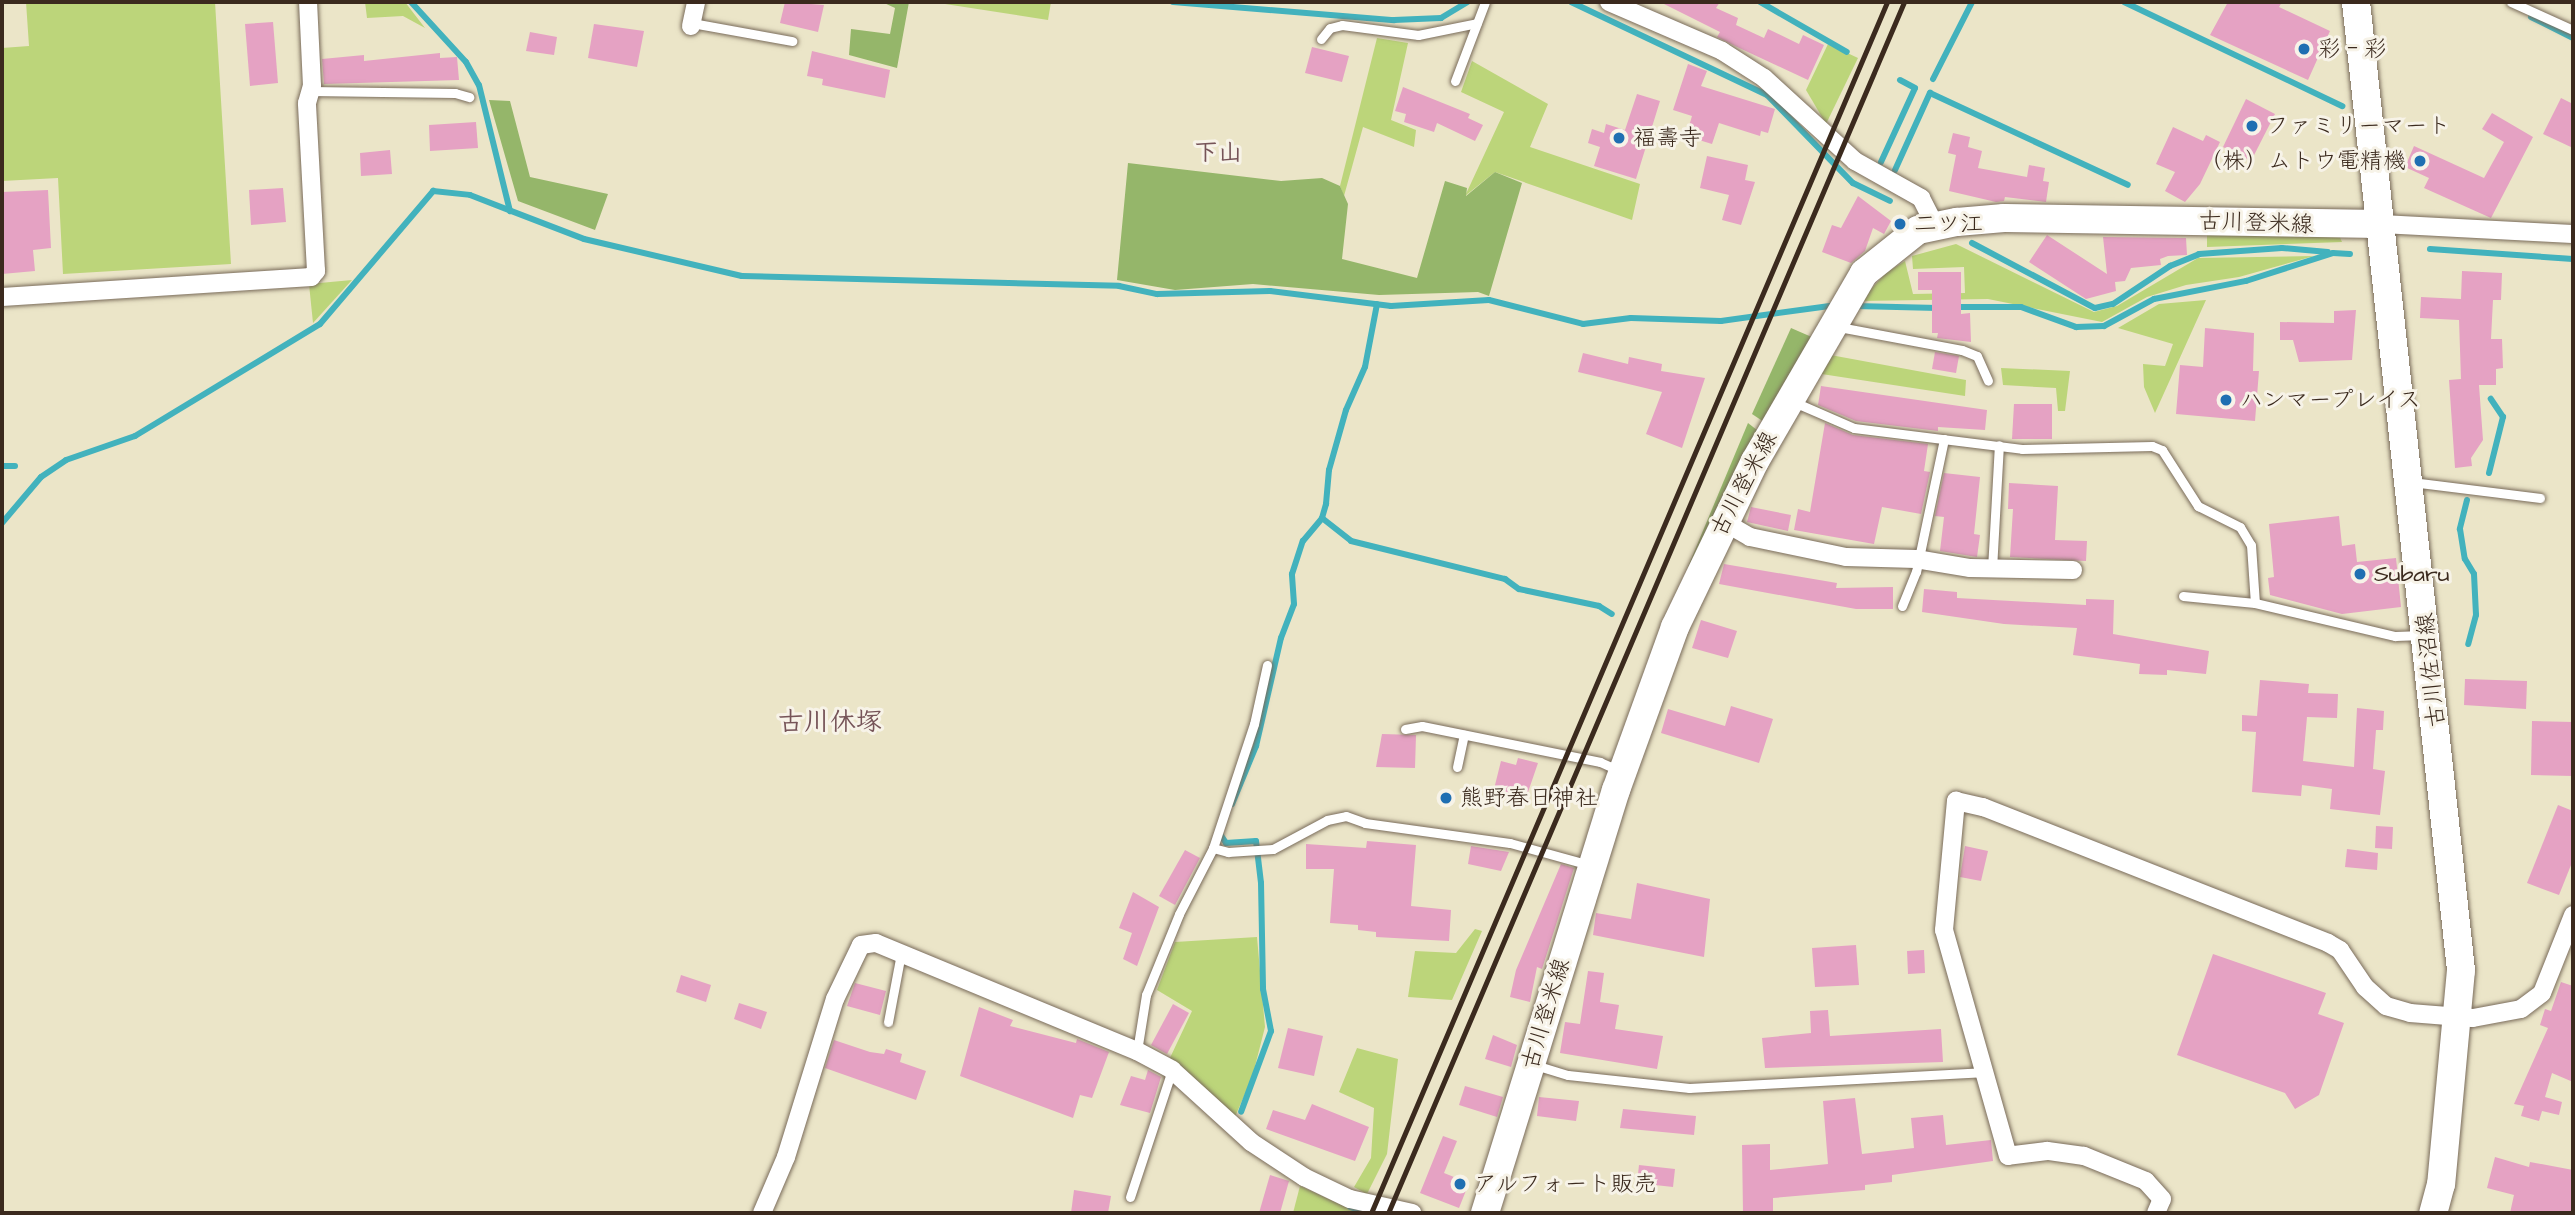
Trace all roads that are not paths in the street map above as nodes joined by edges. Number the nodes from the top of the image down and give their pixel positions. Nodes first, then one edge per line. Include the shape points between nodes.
1 (308, 2) edge
2 (696, 2) edge
3 (1485, 2) edge
4 (1609, 2) edge
5 (2356, 2) edge
6 (2511, 2) edge
7 (1477, 23) junction
8 (692, 25) joint
9 (2573, 30) edge
10 (1321, 39) dead end
11 (792, 41) dead end
12 (1455, 81) dead end
13 (310, 91) junction
14 (469, 97) dead end
15 (2381, 224) junction
16 (1935, 226) junction
17 (2573, 234) edge
18 (2, 297) edge
19 (1832, 322) junction
20 (1987, 381) dead end
21 (1789, 399) junction
22 (1944, 439) junction
23 (2000, 445) junction
24 (2410, 482) junction
25 (2540, 498) dead end
26 (1724, 522) junction
27 (1916, 559) junction
28 (1992, 569) junction
29 (2073, 570) dead end
30 (2183, 596) dead end
31 (2255, 603) junction
32 (1902, 606) dead end
33 (2428, 635) junction
34 (1267, 665) dead end
35 (1405, 729) dead end
36 (1464, 735) junction
37 (1457, 767) dead end
38 (1622, 772) junction
39 (1213, 848) junction
40 (1592, 865) junction
41 (2573, 915) edge
42 (900, 957) junction
43 (2458, 1017) junction
44 (888, 1022) dead end
45 (1137, 1051) junction
46 (1531, 1063) junction
47 (1172, 1070) junction
48 (1982, 1072) junction
49 (1130, 1197) dead end
50 (762, 1213) edge
51 (1412, 1213) edge
52 (1485, 1213) edge
53 (2156, 1213) edge
54 (2433, 1213) edge

1 - 13 street
2 - 8 street
3 - 7 lane
4 - 16 street via 1722,51 1764,78 1855,161 1921,198
5 - 15 main road, 古川佐沼線
6 - 9 lane
7 - 10 lane via 1418,34 1342,26 1330,28
7 - 12 lane
8 - 11 lane
13 - 14 lane
13 - 18 street via 306,103 316,271 311,277
15 - 16 main road, 古川登米線 via 2004,218
15 - 17 street
15 - 24 main road, 古川佐沼線
16 - 19 main road, 古川登米線 via 1918,230 1864,273
19 - 20 lane via 1977,355
19 - 21 main road, 古川登米線
21 - 22 lane via 1854,428
21 - 26 main road, 古川登米線
22 - 23 lane
22 - 27 lane
23 - 28 lane
23 - 31 lane via 2152,446 2162,450 2198,506 2240,527 2252,545
24 - 25 lane
24 - 33 main road, 古川佐沼線
26 - 27 street via 1750,537 1846,557
26 - 38 main road, 古川登米線 via 1675,627
27 - 28 street
27 - 32 lane via 1916,572
28 - 29 street
30 - 31 lane
31 - 33 lane via 2395,636
33 - 43 main road, 古川佐沼線 via 2459,944
34 - 39 lane via 1254,724
35 - 36 lane via 1422,726
36 - 37 lane
36 - 38 lane via 1600,762
38 - 40 main road, 古川登米線
39 - 40 lane via 1266,850 1327,820 1346,816 1365,824 1510,843
39 - 45 lane via 1179,914 1146,995
40 - 46 main road, 古川登米線
41 - 43 street via 2542,993 2521,1009
42 - 44 lane
42 - 45 street
42 - 50 street via 876,943 862,945 835,999 786,1157
43 - 48 street via 2386,1006 2365,987 2340,950 2328,943 1983,807 1955,801 1944,930
43 - 54 main road, 古川佐沼線 via 2441,1184
45 - 47 street
46 - 48 lane via 1568,1075 1689,1088
46 - 52 main road, 古川登米線
47 - 49 lane
47 - 51 street via 1251,1142 1304,1177 1350,1199
48 - 53 street via 2008,1156 2047,1152 2084,1156 2146,1181 2162,1199

